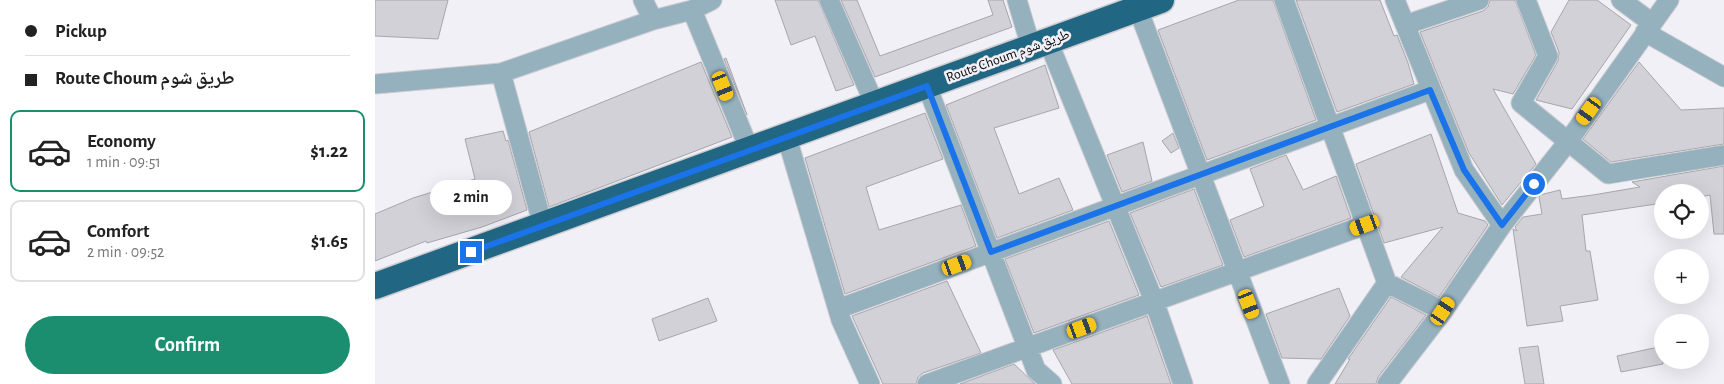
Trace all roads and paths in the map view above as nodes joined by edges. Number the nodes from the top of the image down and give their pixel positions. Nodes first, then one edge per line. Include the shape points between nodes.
1 (643, 0) edge
2 (712, 0) edge
3 (829, 0) edge
4 (1017, 0) edge
5 (1284, 0) edge
6 (1395, 0) edge
7 (1479, 0) edge
8 (1526, 0) edge
9 (1621, 0) edge
10 (1669, 0) edge
11 (1150, 4) edge
12 (692, 10) junction
13 (653, 20) junction
14 (1405, 25) junction
15 (1649, 28) junction
16 (1039, 44) junction
17 (501, 73) junction
18 (1724, 76) edge
19 (375, 84) edge
20 (927, 86) junction
21 (1430, 90) junction
22 (875, 105) junction
23 (1329, 127) junction
24 (787, 138) junction
25 (1567, 143) junction
26 (750, 151) junction
27 (1724, 155) edge
28 (1201, 175) junction
29 (1116, 206) junction
30 (1365, 225) junction
31 (1502, 225) junction
32 (543, 226) junction
33 (991, 252) junction
34 (1237, 271) junction
35 (1387, 283) junction
36 (375, 286) edge
37 (1154, 301) junction
38 (838, 309) junction
39 (1443, 311) junction
40 (1027, 348) junction
41 (870, 384) edge
42 (927, 384) edge
43 (1052, 384) edge
44 (1183, 384) edge
45 (1280, 384) edge
46 (1317, 384) edge
47 (1387, 384) edge

1 - 13 street
2 - 12 street
3 - 22 street
4 - 16 street
5 - 23 street
6 - 14 street
7 - 14 street
8 - 25 street via 1548,56 1521,104
9 - 15 street
10 - 15 street
11 - 16 highway, Route Choum طريق شوم
11 - 28 street
12 - 13 street
12 - 26 street
13 - 17 street
14 - 21 street
15 - 18 street
15 - 25 street
16 - 20 highway, Route Choum طريق شوم
16 - 29 street
17 - 19 street
17 - 32 street
20 - 22 highway, Route Choum طريق شوم
20 - 33 street
21 - 23 street
21 - 31 street via 1464,170
22 - 24 highway, Route Choum طريق شوم
23 - 28 street
23 - 30 street
24 - 26 highway, Route Choum طريق شوم
24 - 38 street
25 - 27 street via 1608,174
25 - 31 street
26 - 32 highway, Route Choum طريق شوم
28 - 29 street
28 - 34 street
29 - 33 street
29 - 37 street
30 - 34 street
30 - 35 street
31 - 39 street
32 - 36 highway, Route Choum طريق شوم
33 - 38 street
33 - 40 street
34 - 37 street
34 - 45 street
35 - 39 street
35 - 46 street
37 - 40 street
37 - 44 street
38 - 41 street
39 - 47 street
40 - 42 street
40 - 43 street via 1036,370

